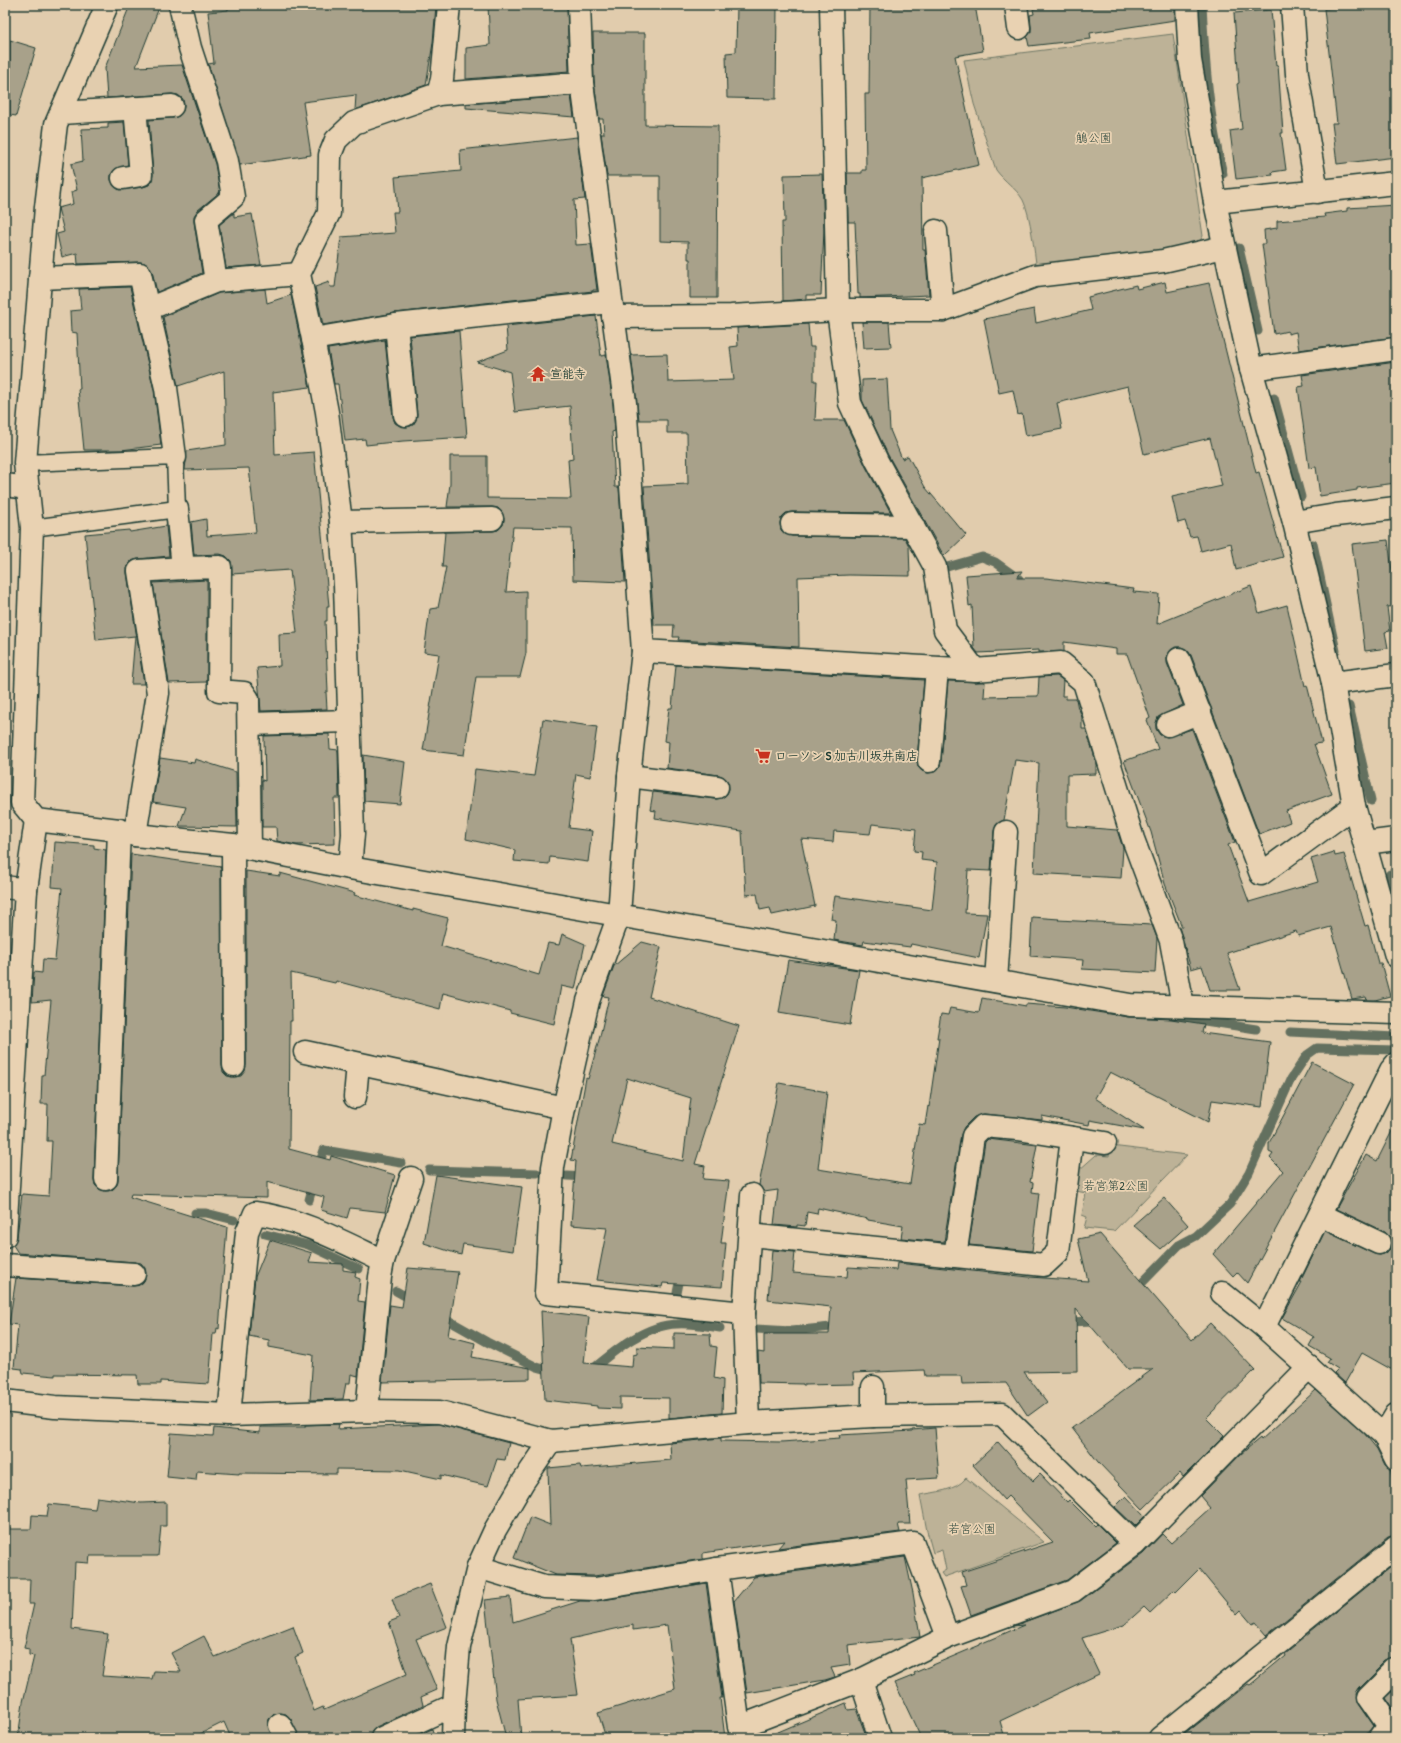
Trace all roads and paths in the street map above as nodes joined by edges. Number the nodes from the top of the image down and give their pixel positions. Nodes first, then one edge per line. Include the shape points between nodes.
1 (107, 5) edge
2 (180, 5) edge
3 (449, 5) edge
4 (578, 5) edge
5 (831, 5) edge
6 (1016, 5) edge
7 (1187, 5) edge
8 (1292, 5) edge
9 (1019, 28) dead end
10 (582, 83) junction
11 (438, 94) junction
12 (172, 106) dead end
13 (135, 108) junction
14 (61, 113) junction
15 (123, 178) dead end
16 (1396, 183) edge
17 (1317, 192) junction
18 (1214, 202) junction
19 (936, 231) dead end
20 (1224, 247) junction
21 (299, 274) junction
22 (40, 278) junction
23 (216, 281) junction
24 (148, 309) junction
25 (612, 309) junction
26 (838, 310) junction
27 (943, 310) junction
28 (396, 325) junction
29 (313, 339) junction
30 (1396, 349) edge
31 (1251, 369) junction
32 (405, 415) dead end
33 (175, 457) junction
34 (25, 463) junction
35 (5, 485) edge
36 (28, 488) junction
37 (1396, 508) edge
38 (177, 509) junction
39 (492, 519) dead end
40 (341, 522) junction
41 (1294, 522) junction
42 (792, 524) dead end
43 (913, 526) junction
44 (32, 528) junction
45 (183, 568) junction
46 (643, 651) junction
47 (1179, 659) dead end
48 (937, 669) junction
49 (975, 670) junction
50 (1396, 675) edge
51 (1333, 683) junction
52 (1200, 712) junction
53 (349, 721) junction
54 (249, 724) junction
55 (1168, 725) dead end
56 (928, 761) dead end
57 (629, 776) junction
58 (717, 787) dead end
59 (1354, 806) junction
60 (36, 820) junction
61 (127, 832) junction
62 (1006, 832) dead end
63 (1396, 839) edge
64 (1365, 843) junction
65 (242, 847) junction
66 (350, 868) junction
67 (5, 888) edge
68 (26, 890) junction
69 (619, 915) junction
70 (1396, 956) edge
71 (996, 981) junction
72 (1183, 1006) junction
73 (1396, 1013) edge
74 (305, 1052) dead end
75 (358, 1064) junction
76 (1396, 1064) edge
77 (234, 1065) dead end
78 (355, 1097) dead end
79 (564, 1108) junction
80 (1072, 1138) junction
81 (1105, 1143) dead end
82 (411, 1178) dead end
83 (106, 1179) dead end
84 (7, 1186) edge
85 (752, 1195) dead end
86 (1320, 1215) junction
87 (750, 1235) junction
88 (5, 1236) edge
89 (1379, 1243) dead end
90 (955, 1256) junction
91 (383, 1261) junction
92 (5, 1265) edge
93 (134, 1274) dead end
94 (1222, 1293) dead end
95 (744, 1313) junction
96 (1264, 1327) junction
97 (1309, 1367) junction
98 (873, 1387) dead end
99 (5, 1401) edge
100 (367, 1412) junction
101 (229, 1415) junction
102 (1396, 1415) edge
103 (873, 1416) junction
104 (748, 1423) junction
105 (1384, 1435) junction
106 (551, 1441) junction
107 (1396, 1458) edge
108 (1135, 1544) junction
109 (1396, 1547) edge
110 (478, 1567) junction
111 (717, 1570) junction
112 (948, 1637) junction
113 (1396, 1669) edge
114 (861, 1680) junction
115 (454, 1705) junction
116 (382, 1738) edge
117 (453, 1738) edge
118 (880, 1738) edge
119 (1160, 1738) edge
120 (1381, 1738) edge

1 - 14 street
2 - 23 street via 190,48 227,162 232,197 206,220
3 - 11 street via 442,79
4 - 10 street
5 - 26 street
6 - 9 street
7 - 18 street via 1190,60
8 - 17 street via 1297,74
10 - 11 street
10 - 25 street
11 - 21 street via 354,124 336,140 330,155 329,213
12 - 13 street
13 - 14 street
13 - 15 street via 141,175
14 - 22 street via 56,124
16 - 17 street
17 - 18 street
18 - 20 street
19 - 27 street
20 - 27 street via 1163,261 1035,276
20 - 31 street
21 - 23 street
21 - 29 street
22 - 24 street via 140,274
22 - 34 street
23 - 24 street
24 - 33 street via 166,388
25 - 26 street via 731,316
25 - 28 street
25 - 46 street via 625,403
26 - 27 street
26 - 43 street via 850,403 877,461
28 - 29 street
28 - 32 street
29 - 40 street via 327,412
30 - 31 street
31 - 41 street
33 - 34 lane
33 - 38 lane
34 - 36 street
35 - 36 street
36 - 44 street
37 - 41 street
38 - 44 lane
38 - 45 street
39 - 40 street
40 - 53 street
41 - 51 street
42 - 43 street
43 - 49 street via 935,567 945,630
44 - 60 street via 22,803
45 - 54 street via 220,567 219,691 244,693 248,699
45 - 61 street via 138,571 158,693
46 - 48 street
46 - 57 street
47 - 52 street
48 - 49 street
48 - 56 street
49 - 72 street via 1061,663 1084,682 1133,839 1171,941
50 - 51 street
51 - 59 street
52 - 55 street
52 - 59 street via 1261,874
53 - 54 street
53 - 66 street via 353,834
54 - 65 street
57 - 58 street
57 - 69 street
59 - 64 street
60 - 61 street
60 - 68 street
61 - 65 street
61 - 83 street
62 - 71 street
63 - 64 street
64 - 70 street
65 - 66 street
65 - 77 street
66 - 69 street
67 - 68 street
68 - 84 street
69 - 71 street
69 - 79 street via 588,1001
71 - 72 street via 1130,1004
72 - 73 street
74 - 75 street
75 - 78 street
75 - 79 street
76 - 86 street
79 - 95 street via 553,1167 546,1293
80 - 81 street
80 - 90 street via 1058,1252 1044,1265
80 - 90 street via 983,1126 973,1136
82 - 91 street
84 - 88 street
85 - 87 street
86 - 89 street
86 - 96 street
87 - 90 street
87 - 95 street
91 - 100 street
91 - 101 street via 313,1227 255,1213 248,1232
92 - 93 street
94 - 96 street
95 - 104 street
96 - 97 street
97 - 105 street
97 - 108 street
98 - 103 street
99 - 101 street via 55,1408
100 - 101 street
100 - 106 street via 440,1412
102 - 105 street
103 - 104 street
103 - 108 street via 1002,1414
104 - 106 street
105 - 107 street
106 - 110 street via 495,1530
108 - 112 street via 1073,1591
109 - 119 street
110 - 111 street via 544,1588 595,1589
110 - 115 street via 459,1647
111 - 112 street via 913,1543
111 - 114 street via 739,1727
112 - 114 street
113 - 120 street via 1368,1697 1389,1727
114 - 118 street
115 - 116 street
115 - 117 street

